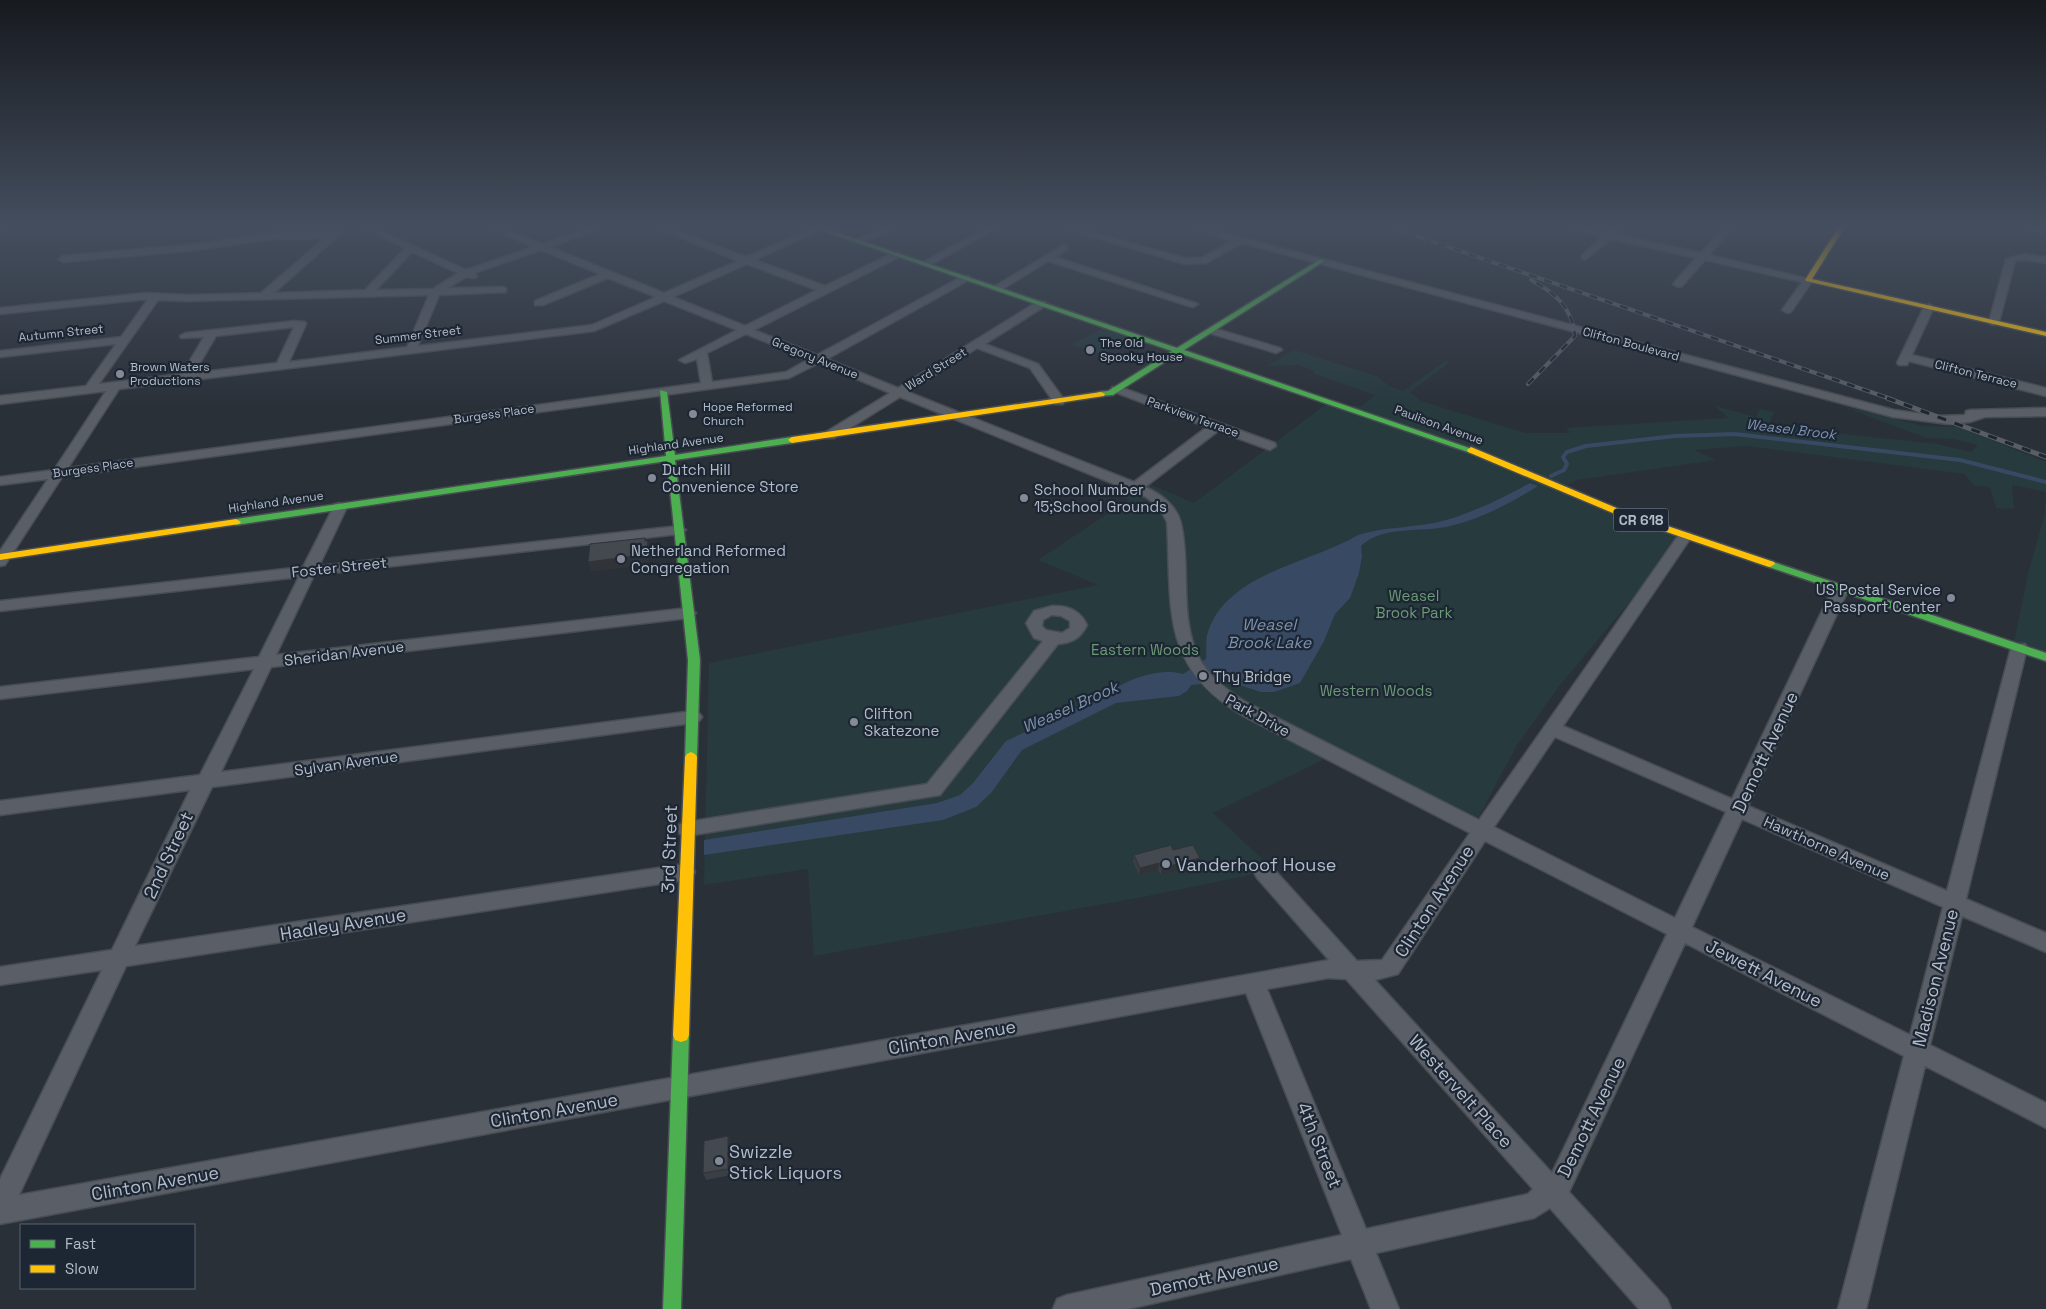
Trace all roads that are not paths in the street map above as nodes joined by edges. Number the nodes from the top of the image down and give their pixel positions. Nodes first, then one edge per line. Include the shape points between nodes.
1 (272, 289) edge
2 (372, 289) edge
3 (440, 289) edge
4 (500, 289) edge
5 (573, 289) edge
6 (648, 289) edge
7 (682, 289) edge
8 (946, 289) edge
9 (999, 289) edge
10 (1146, 289) edge
11 (1278, 289) edge
12 (1426, 289) edge
13 (1802, 289) edge
14 (1849, 289) edge
15 (2003, 289) edge
16 (825, 290) edge
17 (435, 292) junction
18 (367, 294) junction
19 (155, 296) junction
20 (264, 296) junction
21 (666, 296) junction
22 (539, 303) dead end
23 (1041, 304) junction
24 (1194, 304) dead end
25 (1929, 307) junction
26 (0, 310) edge
27 (1787, 310) dead end
28 (1994, 322) junction
29 (298, 324) joint
30 (746, 329) junction
31 (1213, 331) junction
32 (212, 333) junction
33 (2046, 334) edge
34 (185, 336) dead end
35 (124, 340) junction
36 (976, 344) junction
37 (1179, 349) junction
38 (411, 350) junction
39 (1276, 350) dead end
40 (701, 352) junction
41 (0, 354) edge
42 (819, 359) junction
43 (685, 360) dead end
44 (281, 366) junction
45 (186, 377) junction
46 (115, 386) junction
47 (706, 386) junction
48 (90, 389) junction
49 (1116, 389) junction
50 (663, 392) junction
51 (899, 392) junction
52 (2046, 392) edge
53 (0, 400) edge
54 (1060, 401) junction
55 (2046, 412) edge
56 (1980, 415) joint
57 (959, 416) junction
58 (1216, 426) junction
59 (830, 435) junction
60 (1270, 446) dead end
61 (671, 458) junction
62 (58, 473) junction
63 (0, 481) edge
64 (1136, 487) junction
65 (340, 506) junction
66 (679, 530) junction
67 (1685, 536) junction
68 (1, 558) edge
69 (310, 570) junction
70 (1841, 588) junction
71 (0, 606) edge
72 (688, 613) junction
73 (1053, 639) dead end
74 (2019, 648) junction
75 (2046, 657) edge
76 (1191, 661) joint
77 (264, 663) junction
78 (0, 693) edge
79 (693, 717) junction
80 (1553, 730) junction
81 (206, 782) junction
82 (0, 808) edge
83 (1739, 809) junction
84 (687, 829) junction
85 (1481, 829) junction
86 (685, 872) junction
87 (1264, 872) dead end
88 (1954, 903) junction
89 (1679, 929) junction
90 (2046, 943) edge
91 (119, 958) junction
92 (1352, 970) junction
93 (0, 976) edge
94 (1254, 982) junction
95 (1916, 1051) junction
96 (680, 1088) junction
97 (2046, 1116) edge
98 (1551, 1190) junction
99 (0, 1207) edge
100 (0, 1211) edge
101 (1360, 1244) junction
102 (672, 1309) edge
103 (1067, 1309) edge
104 (1385, 1309) edge
105 (1658, 1309) edge
106 (1852, 1309) edge

1 - 20 street
2 - 18 street
3 - 17 street
4 - 17 street
5 - 22 street
6 - 21 street, Gregory Avenue
7 - 21 street, Summer Street
8 - 42 street, Burgess Place
9 - 23 street, Paulison Avenue / CR 618
10 - 24 street
11 - 31 street, Highland Avenue
12 - 56 street, Clifton Boulevard via 1875,409 1950,419
13 - 27 street
14 - 25 street
15 - 28 street
16 - 30 street
17 - 18 street
17 - 38 street
18 - 20 street
19 - 20 street
19 - 26 street
19 - 35 street
21 - 30 street, Gregory Avenue
21 - 38 street, Summer Street via 594,328
23 - 36 street, Ward Street
23 - 37 street, Paulison Avenue / CR 618
25 - 28 street
25 - 52 street, Clifton Terrace via 1905,360
28 - 33 street
29 - 32 street
29 - 44 street
30 - 40 street
30 - 42 street, Gregory Avenue
31 - 37 street, Highland Avenue
31 - 39 street
32 - 34 street
32 - 45 street
35 - 41 street, Autumn Street
35 - 48 street
36 - 51 street, Ward Street
36 - 54 street via 1034,366
37 - 49 street, Highland Avenue
37 - 67 street, Paulison Avenue / CR 618 via 1481,454 1623,514
38 - 44 street, Summer Street
40 - 43 street
40 - 47 street
42 - 47 street, Burgess Place via 788,375
42 - 51 street, Gregory Avenue
44 - 45 street, Summer Street
45 - 46 street, Summer Street
46 - 48 street, Summer Street
46 - 62 street
47 - 50 street, Burgess Place
48 - 53 street, Summer Street
49 - 54 street, Highland Avenue via 1110,393
49 - 58 street, Parkview Terrace
50 - 61 street, 3rd Street
50 - 62 street, Burgess Place
51 - 57 street, Gregory Avenue
51 - 59 street, Ward Street
54 - 57 street, Highland Avenue
55 - 56 street, Clifton Boulevard
57 - 59 street, Highland Avenue
57 - 64 street, Gregory Avenue
58 - 60 street, Parkview Terrace
58 - 64 street
59 - 61 street, Highland Avenue
61 - 65 street, Highland Avenue
61 - 66 street, 3rd Street
62 - 63 street, Burgess Place
62 - 68 street
64 - 76 street, Park Drive via 1164,505 1174,522 1181,628
65 - 68 street, Highland Avenue
65 - 69 street, 2nd Street
66 - 69 street, Foster Street
66 - 72 street, 3rd Street
67 - 70 street, Paulison Avenue / CR 618
67 - 80 street, Clinton Avenue
69 - 71 street, Foster Street
69 - 77 street, 2nd Street
70 - 74 street, Paulison Avenue / CR 618
70 - 83 street, Demott Avenue
72 - 77 street, Sheridan Avenue
72 - 79 street, 3rd Street via 694,660
73 - 84 street via 933,790
74 - 75 street, Paulison Avenue / CR 618
74 - 88 street, Madison Avenue
76 - 85 street, Park Drive via 1218,692 1251,713
77 - 78 street, Sheridan Avenue
77 - 81 street, 2nd Street
79 - 81 street, Sylvan Avenue
79 - 84 street, 3rd Street
80 - 83 street, Hawthorne Avenue
80 - 85 street, Clinton Avenue
81 - 82 street, Sylvan Avenue
81 - 91 street, 2nd Street via 195,798
83 - 88 street, Hawthorne Avenue
83 - 89 street, Demott Avenue
84 - 86 street, 3rd Street
85 - 89 street, Jewett Avenue
85 - 92 street, Clinton Avenue via 1390,967 1378,972
86 - 91 street, Hadley Avenue
86 - 96 street, 3rd Street
87 - 92 street, Westervelt Place
88 - 90 street, Hawthorne Avenue
88 - 95 street, Madison Avenue
89 - 95 street, Jewett Avenue
89 - 98 street, Demott Avenue via 1562,1181
91 - 93 street, Hadley Avenue
91 - 99 street, 2nd Street
92 - 94 street, Clinton Avenue via 1326,969
92 - 98 street, Westervelt Place
94 - 96 street, Clinton Avenue
94 - 101 street, 4th Street
95 - 97 street, Jewett Avenue
95 - 106 street, Madison Avenue
96 - 100 street, Clinton Avenue
96 - 102 street, 3rd Street
98 - 101 street, Demott Avenue via 1534,1205
98 - 105 street, Westervelt Place
101 - 103 street, Demott Avenue
101 - 104 street, 4th Street

